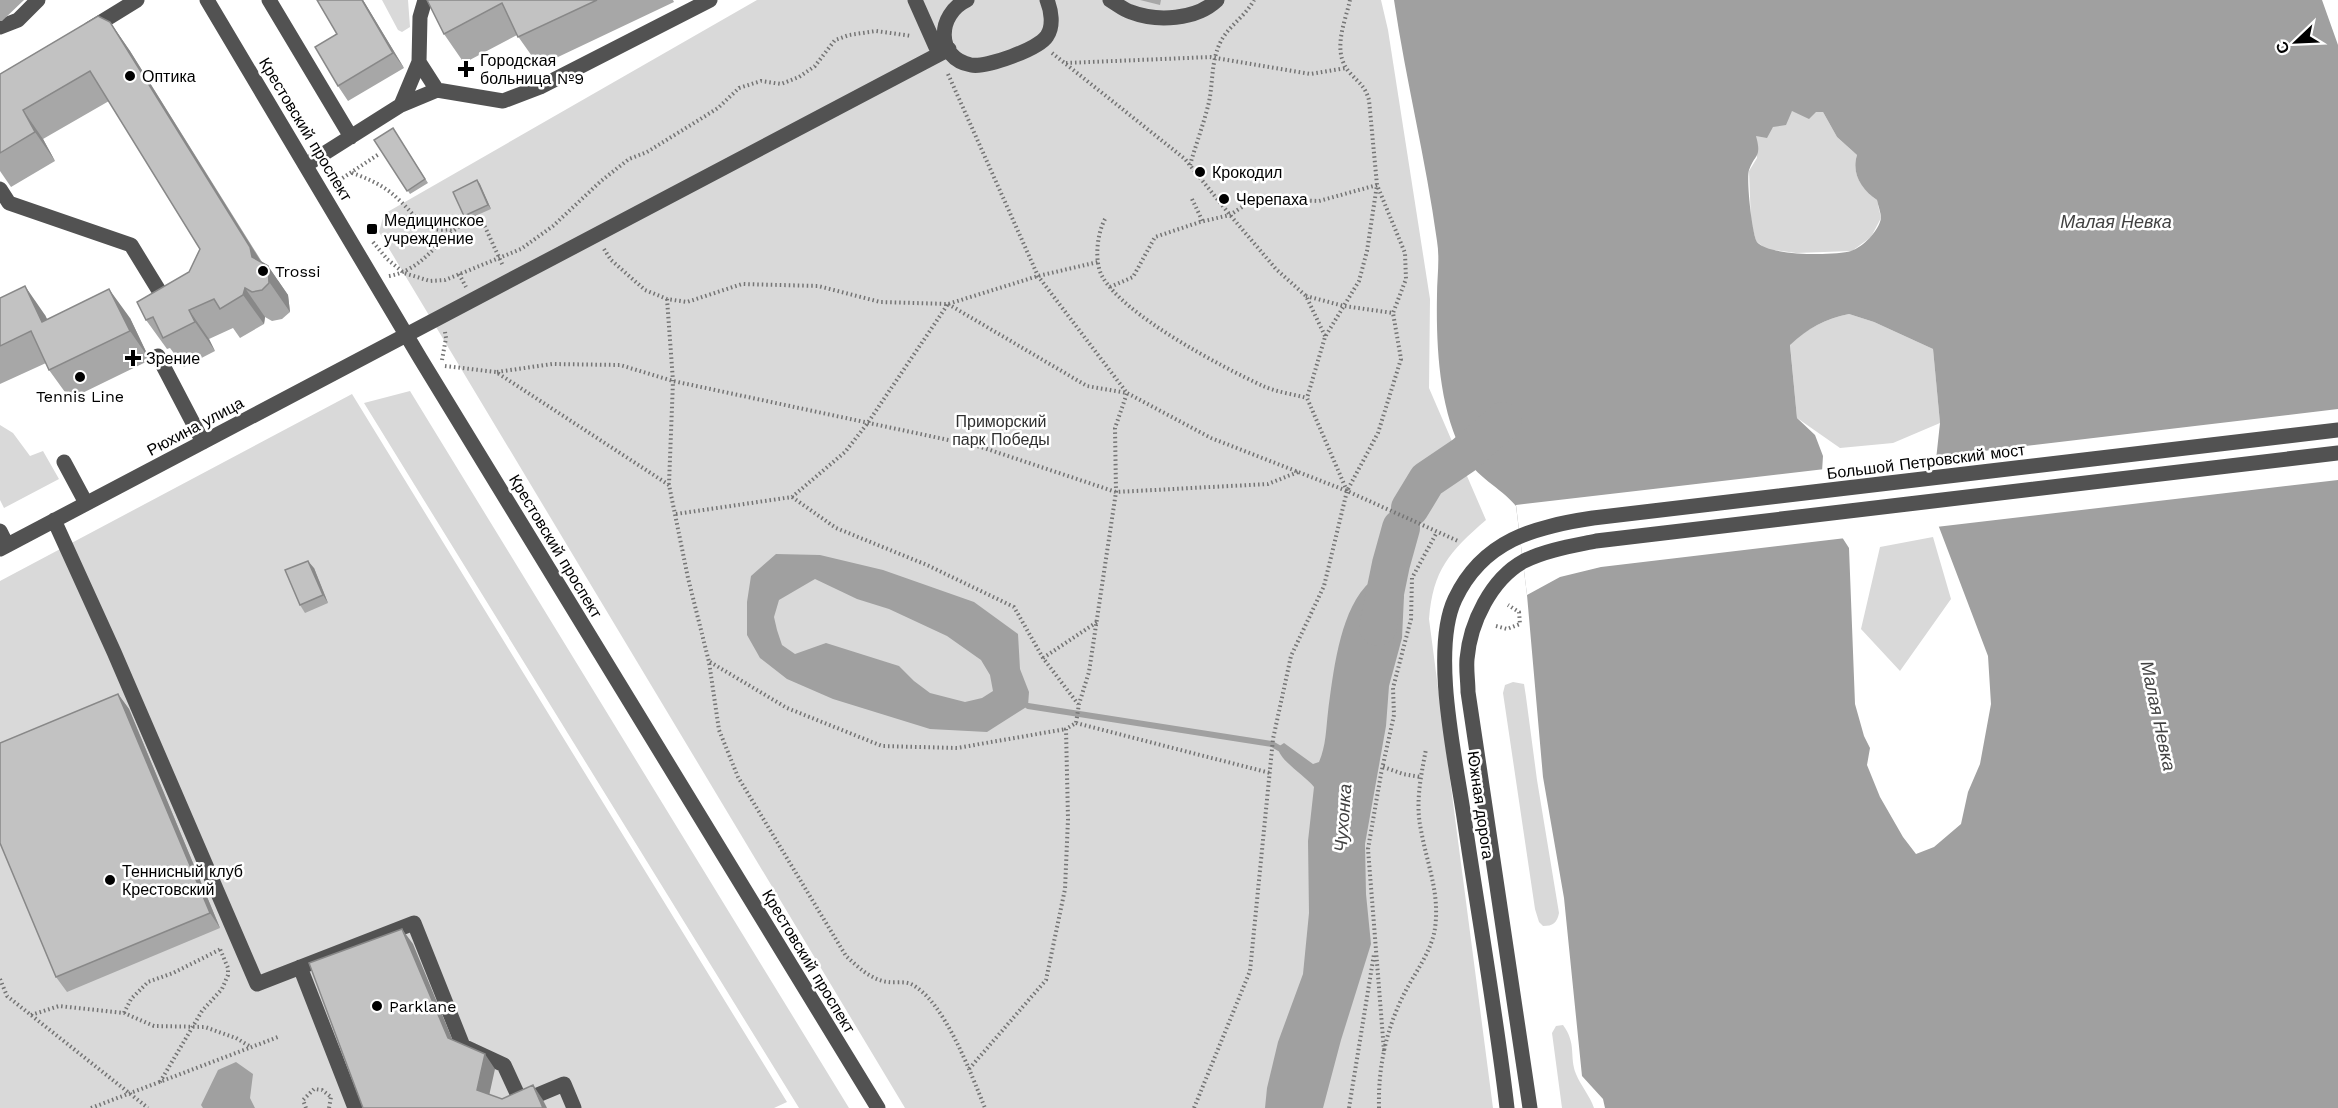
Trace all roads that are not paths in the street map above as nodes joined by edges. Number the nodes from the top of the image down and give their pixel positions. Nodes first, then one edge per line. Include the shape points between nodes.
1 (38, 0) edge
2 (137, 0) edge
3 (207, 0) edge
4 (269, 0) edge
5 (417, 0) edge
6 (425, 0) edge
7 (710, 0) edge
8 (915, 0) edge
9 (967, 0) edge
10 (1047, 0) edge
11 (1110, 0) edge
12 (1217, 0) edge
13 (420, 17) junction
14 (0, 27) edge
15 (81, 34) edge
16 (941, 50) junction
17 (419, 62) junction
18 (437, 90) junction
19 (401, 105) junction
20 (351, 137) junction
21 (306, 165) junction
22 (0, 189) edge
23 (170, 310) edge
24 (407, 335) junction
25 (158, 356) edge
26 (2338, 430) edge
27 (203, 442) junction
28 (2338, 453) edge
29 (64, 462) dead end
30 (86, 503) junction
31 (54, 520) junction
32 (0, 531) edge
33 (1519, 535) joint
34 (4, 547) edge
35 (300, 967) junction
36 (355, 1108) edge
37 (574, 1108) edge
38 (878, 1108) edge
39 (1507, 1108) edge
40 (1530, 1108) edge

1 - 14 street via 18,20
2 - 15 street
3 - 21 street, Крестовский проспект
4 - 20 street
5 - 13 street
6 - 13 street
7 - 18 street via 540,87 503,101
8 - 16 street
9 - 16 street via 958,4 946,19
10 - 16 street via 1050,28 1040,43 981,66 962,62
11 - 12 street via 1130,12 1158,18 1187,16
13 - 17 street
16 - 24 street, Рюхина улица
17 - 18 street
17 - 19 street
18 - 19 street
19 - 20 street
20 - 21 street
21 - 24 street, Крестовский проспект
22 - 23 street via 9,203 131,245
24 - 27 street, Рюхина улица
24 - 38 street, Крестовский проспект
25 - 27 street
26 - 33 street, Большой Петровский мост via 1593,518
27 - 30 street, Рюхина улица
28 - 40 street, Южная дорога via 1596,541 1549,552 1523,562 1506,575 1481,609 1472,632 1467,659 1468,692
29 - 30 street
30 - 31 street, Рюхина улица
31 - 34 street, Рюхина улица
31 - 35 street via 257,984
32 - 34 street
33 - 39 street, Южная дорога via 1496,550 1466,579 1454,600 1446,628 1444,660
35 - 36 street
35 - 37 street via 414,923 464,1046 504,1065 521,1102 564,1084

